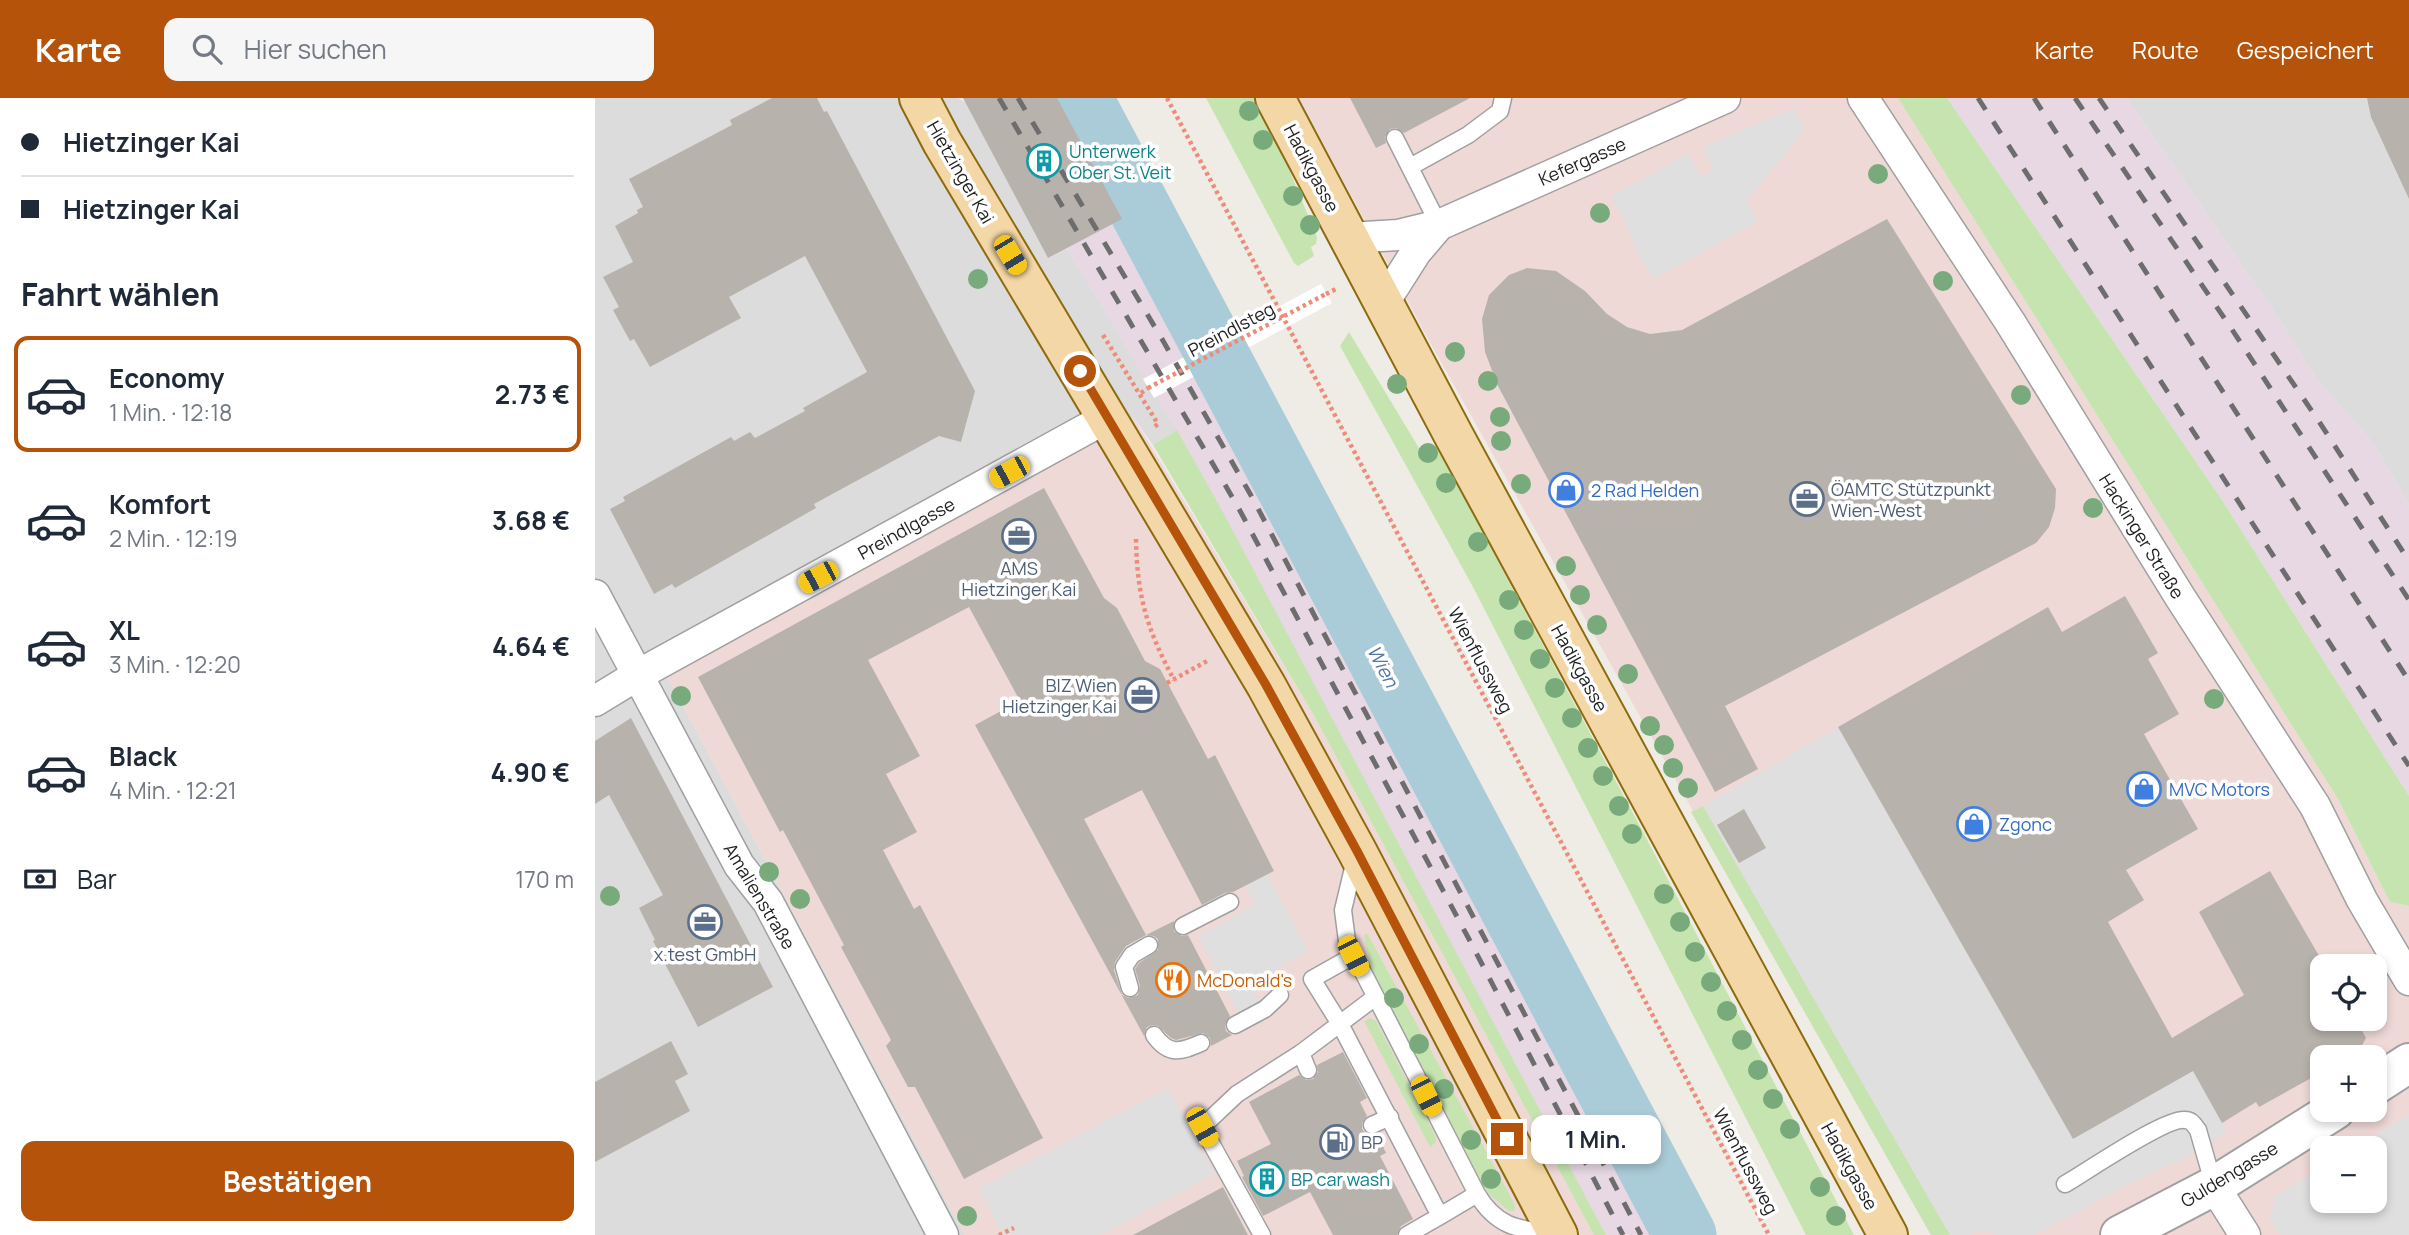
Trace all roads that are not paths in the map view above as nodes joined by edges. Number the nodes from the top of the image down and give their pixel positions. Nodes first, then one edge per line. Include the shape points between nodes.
1 (919, 98) edge
2 (1275, 98) edge
3 (1503, 98) edge
4 (1725, 98) edge
5 (1863, 98) edge
6 (1685, 106) edge
7 (1395, 138) dead end
8 (1410, 167) junction
9 (1439, 226) junction
10 (1348, 238) junction
11 (1383, 304) junction
12 (1108, 417) junction
13 (595, 595) edge
14 (636, 676) junction
15 (595, 701) edge
16 (1357, 851) junction
17 (1230, 902) dead end
18 (1183, 926) dead end
19 (1149, 945) dead end
20 (1353, 956) junction
21 (2409, 980) edge
22 (1130, 988) dead end
23 (1280, 995) dead end
24 (1374, 998) junction
25 (1340, 1024) junction
26 (1235, 1025) dead end
27 (1154, 1035) dead end
28 (1201, 1043) dead end
29 (1301, 1053) junction
30 (2409, 1063) edge
31 (1308, 1070) dead end
32 (2387, 1077) edge
33 (1390, 1117) junction
34 (2316, 1122) edge
35 (1372, 1125) dead end
36 (2065, 1184) dead end
37 (2214, 1186) junction
38 (1477, 1194) junction
39 (1440, 1216) junction
40 (943, 1235) edge
41 (1262, 1235) edge
42 (1407, 1235) edge
43 (1558, 1235) edge
44 (1888, 1235) edge
45 (2120, 1235) edge
46 (2245, 1235) edge

1 - 12 main road, Hietzinger Kai
2 - 10 main road, Hadikgasse
3 - 8 lane via 1500,111 1468,135
4 - 6 street, Kefergasse
5 - 21 street, Hackinger Straße via 2315,806
6 - 9 street, Kefergasse
7 - 8 lane
8 - 9 lane
9 - 10 street, Kefergasse
9 - 11 street, Kefergasse via 1416,252
10 - 11 main road, Hadikgasse
11 - 44 main road, Hadikgasse
12 - 14 street, Preindlgasse
12 - 16 main road, Hietzinger Kai via 1266,685
13 - 14 street, Amalienstraße
14 - 15 street, Preindlgasse
14 - 40 street, Amalienstraße via 739,865 768,902
16 - 20 lane via 1343,910
16 - 43 main road, Hietzinger Kai
17 - 18 lane
19 - 22 lane via 1123,967
20 - 24 lane
20 - 25 lane via 1312,979
23 - 26 lane
24 - 25 lane
24 - 38 lane
25 - 29 lane
25 - 33 lane
27 - 28 lane via 1174,1051
29 - 31 lane
29 - 41 lane via 1237,1094 1202,1127
30 - 32 street
33 - 35 lane
33 - 39 lane
34 - 37 street, Guldengasse
36 - 37 lane via 2159,1128 2184,1119 2198,1130
37 - 45 street, Guldengasse
37 - 46 street
38 - 39 lane
38 - 43 lane via 1491,1215 1506,1224
39 - 42 lane

